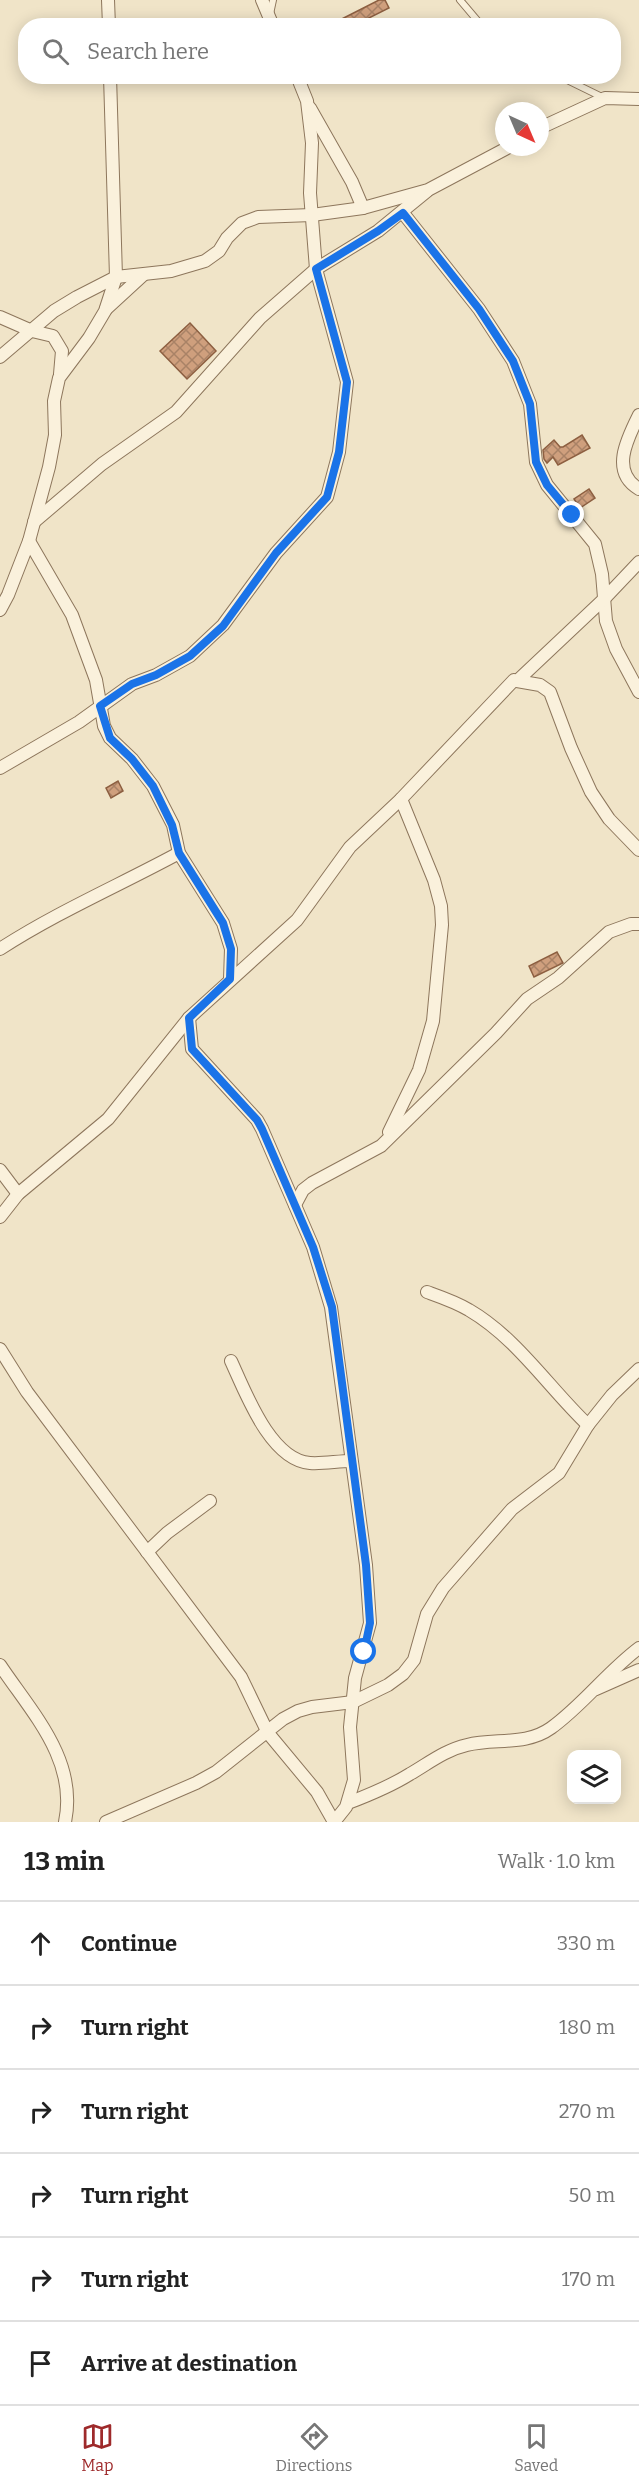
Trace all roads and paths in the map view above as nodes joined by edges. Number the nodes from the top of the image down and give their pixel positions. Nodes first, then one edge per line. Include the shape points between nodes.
1 (108, 0) edge
2 (262, 0) edge
3 (273, 0) edge
4 (460, 0) edge
5 (109, 18) edge
6 (270, 18) edge
7 (271, 18) edge
8 (475, 18) edge
9 (110, 84) edge
10 (300, 84) edge
11 (576, 84) edge
12 (637, 97) edge
13 (605, 98) junction
14 (307, 102) junction
15 (549, 124) edge
16 (495, 154) edge
17 (428, 190) junction
18 (363, 208) junction
19 (403, 213) junction
20 (312, 215) junction
21 (316, 269) junction
22 (143, 275) junction
23 (116, 277) junction
24 (105, 311) junction
25 (0, 317) edge
26 (32, 331) junction
27 (0, 357) edge
28 (59, 378) junction
29 (639, 415) edge
30 (639, 489) edge
31 (33, 523) junction
32 (29, 541) junction
33 (639, 562) edge
34 (604, 598) junction
35 (0, 610) edge
36 (517, 681) junction
37 (639, 692) edge
38 (100, 706) junction
39 (79, 722) junction
40 (106, 730) junction
41 (0, 768) edge
42 (401, 799) junction
43 (639, 850) edge
44 (179, 853) junction
45 (639, 924) edge
46 (0, 949) edge
47 (230, 979) junction
48 (189, 1018) junction
49 (381, 1146) junction
50 (0, 1170) edge
51 (18, 1194) junction
52 (295, 1205) junction
53 (0, 1217) edge
54 (427, 1292) dead end
55 (0, 1349) edge
56 (231, 1360) dead end
57 (639, 1368) edge
58 (588, 1425) junction
59 (351, 1461) junction
60 (210, 1501) dead end
61 (147, 1552) junction
62 (639, 1648) edge
63 (0, 1665) edge
64 (639, 1670) edge
65 (587, 1694) junction
66 (353, 1702) junction
67 (268, 1733) junction
68 (348, 1803) junction
69 (65, 1822) edge
70 (106, 1822) edge
71 (334, 1822) edge

1 - 5 street
2 - 6 street
3 - 7 lane
4 - 8 lane
9 - 23 street
10 - 14 street
11 - 13 lane
12 - 13 street
13 - 15 street
14 - 18 street
14 - 20 street via 312,143
16 - 17 street
17 - 18 street
17 - 19 street
18 - 20 street
19 - 21 street
19 - 34 street via 479,309 513,361 530,404 536,462 547,485 595,544
20 - 21 street
20 - 22 street via 258,217 242,223 219,251 205,261
21 - 31 street via 260,318 176,412 102,464
21 - 38 street via 347,382 339,452 327,497 276,553 223,626 190,656 132,684
22 - 23 street
22 - 24 street
23 - 24 street
23 - 26 street via 54,311
24 - 28 street
25 - 26 street
26 - 27 street
26 - 28 street via 53,336 58,342 62,351
28 - 31 street via 54,401 54,447
29 - 30 street via 622,461 630,484
31 - 32 street
32 - 35 street
32 - 38 street via 72,615 96,680
33 - 34 street
34 - 36 street
34 - 37 street via 606,621 616,649
36 - 42 street
36 - 43 street via 540,685 550,692 591,792 609,819
38 - 39 street
38 - 40 street
39 - 40 street
39 - 41 street
40 - 44 street via 153,786 172,825
42 - 47 street via 350,847 297,920
42 - 49 street via 434,880 441,906 441,947 432,1021 419,1070
44 - 46 street via 38,924
44 - 47 street via 223,923 231,949
45 - 49 street via 609,932 558,978 527,999
47 - 48 street
48 - 51 street via 108,1119
48 - 52 street via 192,1049 257,1120
49 - 52 street via 312,1183
50 - 51 street
51 - 53 street
52 - 59 street via 332,1307
54 - 58 street via 470,1310 496,1330
55 - 61 street via 27,1392
56 - 59 street via 255,1415 286,1452 309,1463
57 - 58 street
58 - 66 street via 559,1473 512,1509 443,1588 427,1614 418,1649 407,1670 388,1686
59 - 66 street via 370,1623 355,1678
60 - 61 street
61 - 67 street via 241,1677
62 - 65 street
63 - 69 street via 43,1726 61,1762 68,1785
64 - 65 street
65 - 68 street via 549,1729 532,1737 465,1745 369,1796
66 - 67 street via 298,1711
66 - 68 street via 350,1726 354,1780
67 - 70 street via 196,1783
67 - 71 street via 317,1792
68 - 71 street

